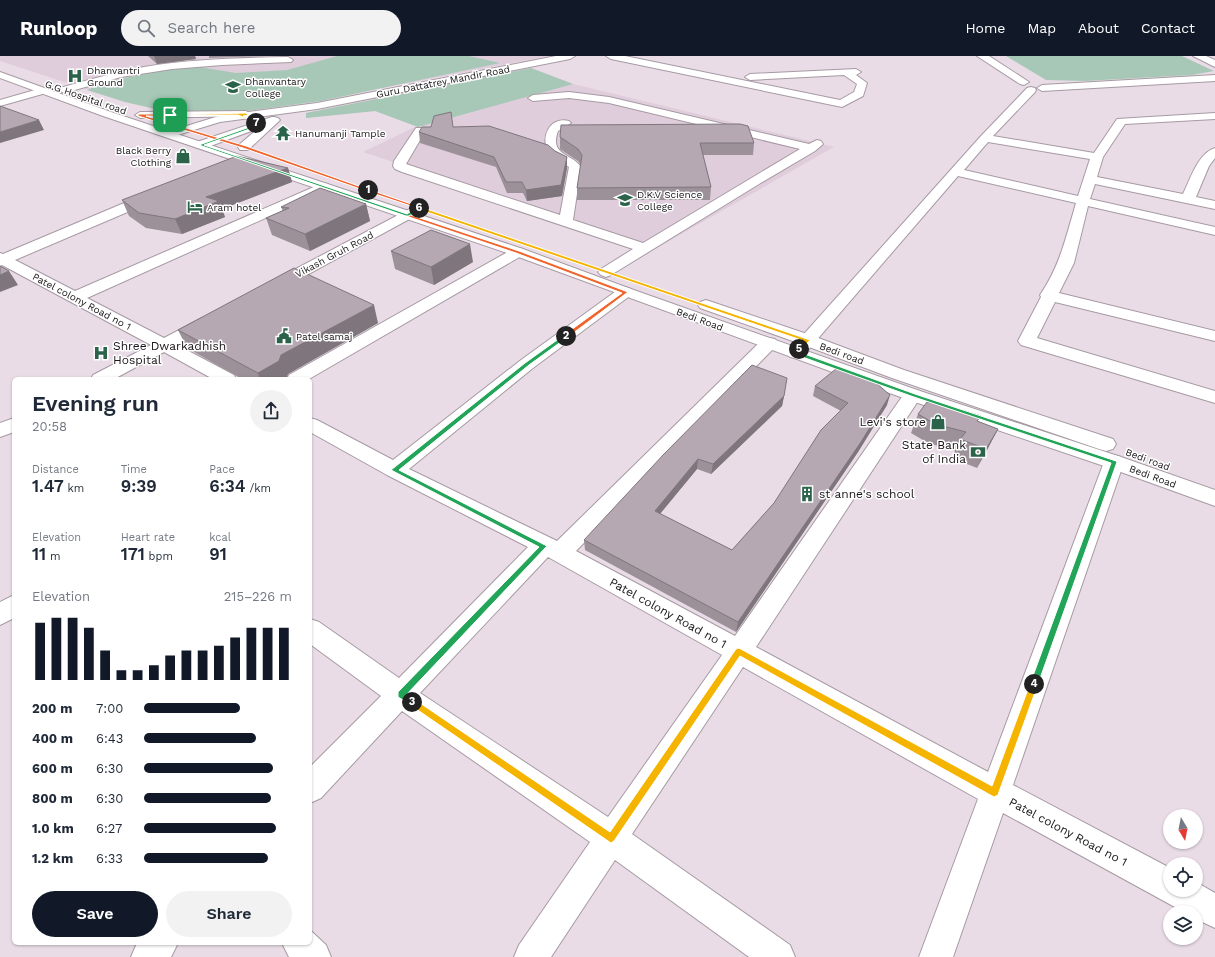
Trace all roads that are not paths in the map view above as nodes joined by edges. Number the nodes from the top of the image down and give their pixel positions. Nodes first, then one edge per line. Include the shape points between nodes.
1 (570, 56) edge
2 (611, 56) edge
3 (982, 56) edge
4 (1198, 56) edge
5 (148, 58) dead end
6 (288, 60) dead end
7 (1215, 64) edge
8 (0, 68) edge
9 (155, 68) junction
10 (0, 75) edge
11 (714, 78) junction
12 (1215, 78) edge
13 (1032, 87) junction
14 (64, 90) junction
15 (42, 91) junction
16 (532, 98) dead end
17 (0, 102) edge
18 (317, 106) junction
19 (140, 115) junction
20 (243, 115) junction
21 (1215, 116) edge
22 (274, 120) junction
23 (565, 123) edge
24 (262, 124) junction
25 (420, 130) edge
26 (181, 134) junction
27 (985, 138) junction
28 (218, 139) junction
29 (201, 145) junction
30 (243, 152) junction
31 (1215, 152) edge
32 (1097, 157) junction
33 (220, 167) edge
34 (1202, 168) junction
35 (1215, 171) edge
36 (956, 172) junction
37 (1090, 179) junction
38 (323, 187) junction
39 (162, 192) edge
40 (1188, 199) junction
41 (1083, 200) junction
42 (1215, 205) edge
43 (414, 211) junction
44 (566, 222) junction
45 (1215, 231) edge
46 (645, 248) junction
47 (518, 252) junction
48 (1, 260) edge
49 (606, 272) junction
50 (625, 292) junction
51 (261, 293) edge
52 (1048, 295) junction
53 (74, 297) junction
54 (220, 316) edge
55 (1215, 336) edge
56 (807, 340) junction
57 (769, 343) junction
58 (164, 345) junction
59 (796, 353) junction
60 (104, 377) edge
61 (223, 377) edge
62 (299, 377) edge
63 (913, 395) junction
64 (1215, 397) edge
65 (12, 425) edge
66 (312, 425) edge
67 (0, 431) edge
68 (1114, 462) junction
69 (394, 470) junction
70 (1215, 482) edge
71 (1215, 498) edge
72 (552, 550) junction
73 (12, 606) edge
74 (0, 615) edge
75 (312, 631) edge
76 (739, 652) junction
77 (401, 695) junction
78 (312, 786) edge
79 (994, 792) junction
80 (611, 838) junction
81 (1163, 882) edge
82 (1190, 897) edge
83 (1215, 911) edge
84 (159, 945) edge
85 (301, 945) edge
86 (148, 957) edge
87 (314, 957) edge
88 (531, 957) edge
89 (778, 957) edge
90 (936, 957) edge

1 - 18 street, Guru Dattatrey Mandir Road
2 - 11 street
3 - 13 street
4 - 7 street
5 - 9 street
6 - 9 street via 211,62
8 - 14 street, G.G Hospital road
9 - 14 street
10 - 15 street, G.G Hospital road
11 - 11 street via 842,104 859,94 862,83 852,72
12 - 13 street
13 - 27 street
14 - 19 street, G.G Hospital road
15 - 17 street
15 - 26 street, G.G Hospital road via 107,114
16 - 46 street via 569,95 609,100 815,145
18 - 20 street, Guru Dattatrey Mandir Road
18 - 22 street, Guru Dattatrey Mandir Road
19 - 20 street
19 - 26 street, G.G Hospital road
20 - 24 street
20 - 26 street, Guru Dattatrey Mandir Road via 220,118
21 - 32 street via 1121,121
22 - 24 street, Guru Dattatrey Mandir Road
22 - 30 street
23 - 44 street via 554,129 551,139 552,150 556,155 575,168
24 - 28 street, Guru Dattatrey Mandir Road
25 - 44 street via 402,155 400,166
26 - 28 street, G.G Hospital road
26 - 29 street, Bedi Road
27 - 32 street
27 - 36 street
28 - 29 street, Guru Dattatrey Mandir Road
28 - 30 street, Bedi road
29 - 30 street, Bedi Road
30 - 33 street
30 - 38 street, Bedi Road
30 - 43 street, Bedi road
31 - 34 street
32 - 37 street
34 - 35 street
34 - 40 street
36 - 41 street
36 - 56 street
37 - 40 street
37 - 41 street
38 - 43 street, Bedi Road
38 - 53 street
39 - 48 street
40 - 42 street
41 - 45 street
41 - 52 street via 1066,263
43 - 47 street, Bedi Road
43 - 49 street, Bedi road
43 - 51 street, Vikash Gruh Road
44 - 46 street
46 - 49 street
47 - 50 street, Bedi Road
47 - 62 street
48 - 53 street, Patel colony Road no 1
49 - 56 street, Bedi road
50 - 57 street, Bedi Road
50 - 69 street via 527,364
52 - 55 street
52 - 64 street via 1027,341
53 - 58 street, Patel colony Road no 1
54 - 58 street
56 - 59 street
56 - 70 street, Bedi road via 898,374
57 - 59 street, Bedi Road
57 - 72 street
58 - 60 street
58 - 61 street, Patel colony Road no 1
59 - 63 street, Bedi Road
63 - 68 street, Bedi Road
63 - 76 street
65 - 67 street
66 - 69 street, Patel colony Road no 1
68 - 71 street, Bedi Road
68 - 79 street
69 - 72 street, Patel colony Road no 1
72 - 76 street, Patel colony Road no 1
72 - 77 street
73 - 74 street
75 - 77 street
76 - 79 street, Patel colony Road no 1
76 - 80 street
77 - 78 street
77 - 80 street
79 - 81 street, Patel colony Road no 1
79 - 90 street
80 - 88 street
80 - 89 street
82 - 83 street
84 - 86 street
85 - 87 street

